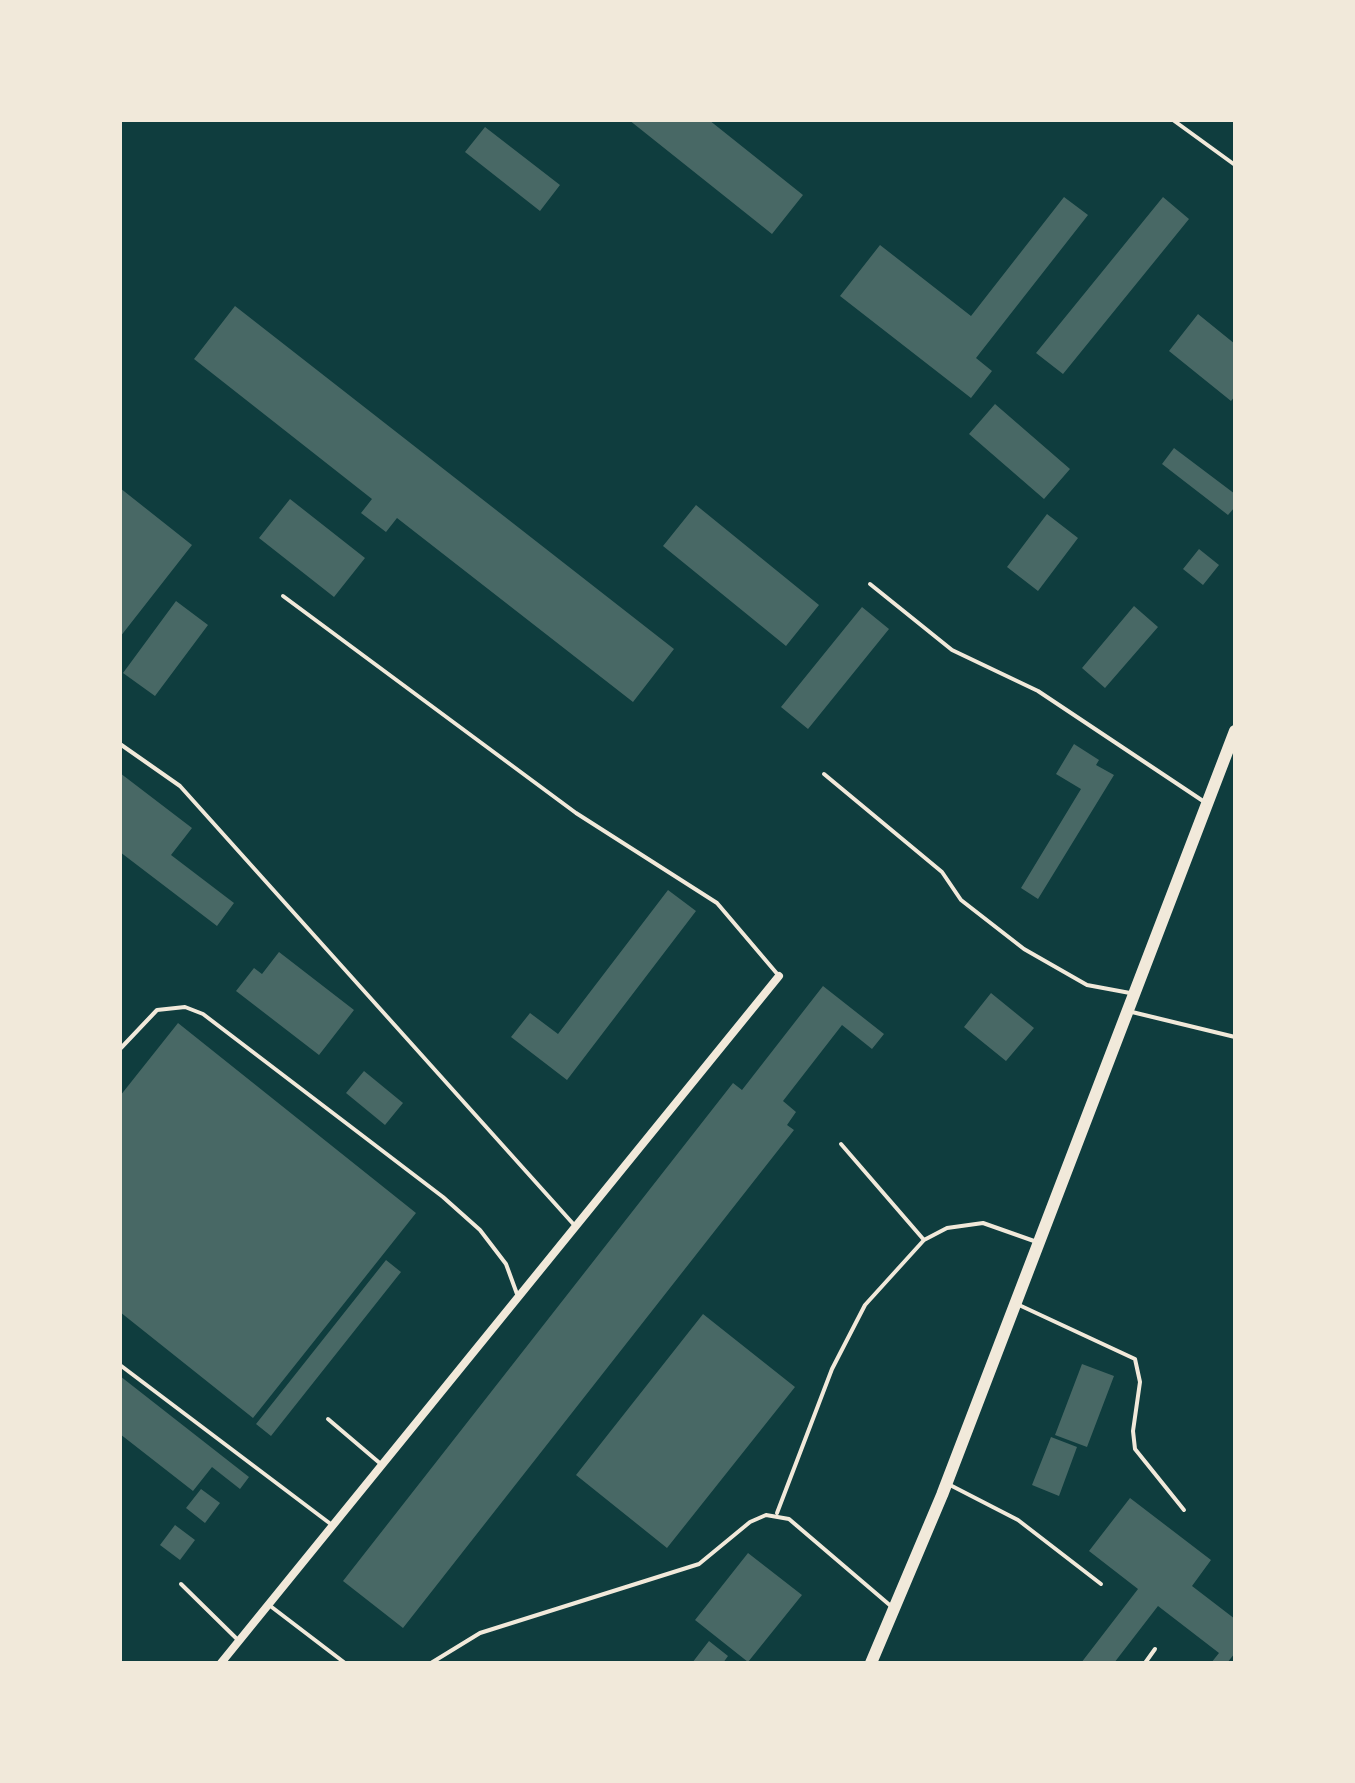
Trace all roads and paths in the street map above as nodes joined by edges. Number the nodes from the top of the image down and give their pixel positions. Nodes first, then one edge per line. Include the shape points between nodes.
1 (1173, 120) edge
2 (1235, 165) edge
3 (870, 584) dead end
4 (284, 596) dead end
5 (1235, 732) edge
6 (120, 744) edge
7 (1228, 769) edge
8 (824, 774) dead end
9 (1207, 803) junction
10 (779, 976) joint
11 (1134, 994) junction
12 (1128, 1011) junction
13 (1235, 1037) edge
14 (120, 1049) edge
15 (841, 1144) dead end
16 (576, 1227) junction
17 (924, 1240) junction
18 (1039, 1242) junction
19 (518, 1298) junction
20 (1015, 1303) junction
21 (120, 1365) edge
22 (328, 1419) dead end
23 (382, 1465) junction
24 (946, 1483) junction
25 (1184, 1510) dead end
26 (776, 1515) junction
27 (332, 1525) junction
28 (181, 1584) dead end
29 (1102, 1584) dead end
30 (269, 1604) junction
31 (894, 1609) junction
32 (239, 1641) junction
33 (1156, 1649) dead end
34 (221, 1663) edge
35 (345, 1663) edge
36 (431, 1663) edge
37 (871, 1663) edge
38 (1145, 1663) edge

1 - 2 lane
3 - 9 lane via 952,650 1038,691
4 - 10 lane via 576,813 717,903
5 - 7 highway
6 - 16 lane via 180,786
7 - 9 highway
8 - 11 lane via 1024,949 1088,985
9 - 11 highway
10 - 16 street
11 - 12 highway
12 - 13 lane
12 - 18 highway
14 - 19 lane via 157,1010 185,1007 203,1014 443,1196 506,1264
15 - 17 lane
16 - 19 street
17 - 18 lane via 947,1228 983,1224
17 - 26 lane via 865,1305 832,1369
18 - 20 highway
19 - 23 street
20 - 24 highway
20 - 25 lane via 1134,1359 1140,1382 1135,1449
21 - 27 lane
22 - 23 lane
23 - 27 street
24 - 29 lane via 1018,1520
24 - 31 highway
26 - 31 lane
26 - 36 lane via 750,1522 699,1564 480,1633
27 - 30 street
28 - 32 lane
30 - 32 street
30 - 35 lane
31 - 37 highway
32 - 34 street
33 - 38 lane

